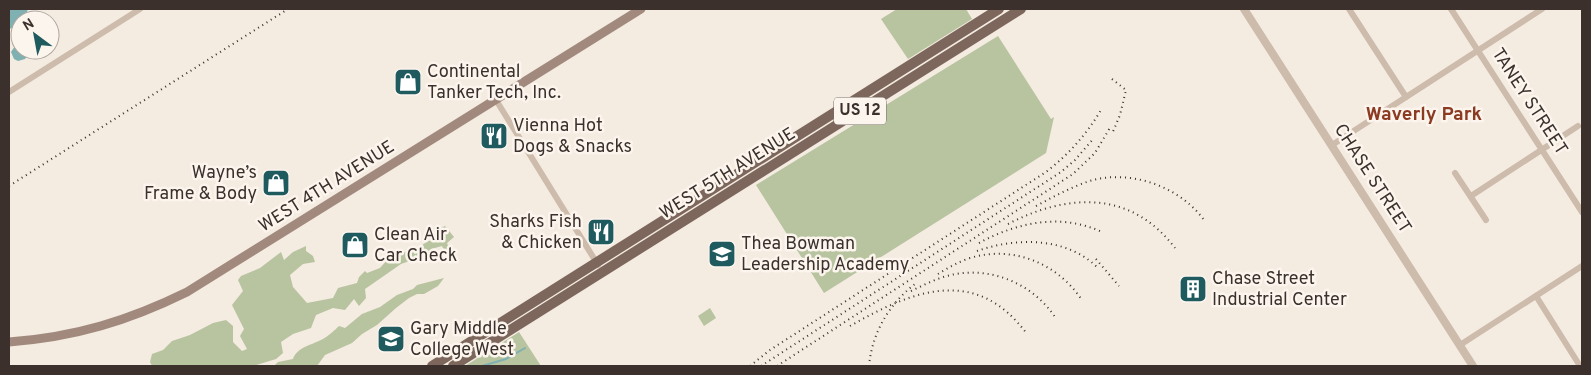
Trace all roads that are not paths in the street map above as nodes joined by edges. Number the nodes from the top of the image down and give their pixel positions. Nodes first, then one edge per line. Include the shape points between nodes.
1 (140, 9) edge
2 (641, 9) edge
3 (999, 9) edge
4 (1021, 9) edge
5 (1244, 9) edge
6 (1349, 9) edge
7 (1450, 9) edge
8 (1542, 9) edge
9 (1477, 50) junction
10 (907, 67) junction
11 (914, 77) junction
12 (9, 92) edge
13 (1406, 97) junction
14 (496, 100) junction
15 (1578, 126) dead end
16 (1332, 145) junction
17 (1542, 150) junction
18 (1454, 173) dead end
19 (1471, 196) junction
20 (692, 202) junction
21 (698, 211) junction
22 (1582, 212) edge
23 (1486, 220) dead end
24 (596, 262) junction
25 (1582, 266) edge
26 (602, 272) junction
27 (1536, 296) junction
28 (9, 342) edge
29 (1460, 345) junction
30 (432, 366) edge
31 (453, 366) edge
32 (1473, 366) edge
33 (1580, 366) edge

1 - 12 street
2 - 14 main road, WEST 4TH AVENUE
3 - 10 main road, WEST 5TH AVENUE / US 12
4 - 11 main road, WEST 5TH AVENUE / US 12
5 - 16 street, CHASE STREET
6 - 13 street
7 - 9 street, TANEY STREET
8 - 9 street
9 - 13 street
9 - 17 street, TANEY STREET
10 - 11 main road
10 - 20 main road, WEST 5TH AVENUE / US 12
11 - 21 main road, WEST 5TH AVENUE / US 12
13 - 16 street
14 - 24 street
14 - 28 main road, WEST 4TH AVENUE via 188,292 86,331
15 - 17 street
16 - 29 street, CHASE STREET
17 - 19 street
17 - 22 street, TANEY STREET
18 - 19 street
19 - 23 street
20 - 21 main road
20 - 24 main road, WEST 5TH AVENUE / US 12
21 - 26 main road, WEST 5TH AVENUE / US 12
24 - 26 street
24 - 30 main road, WEST 5TH AVENUE / US 12
25 - 27 street
26 - 31 main road, WEST 5TH AVENUE / US 12
27 - 29 street
27 - 33 street
29 - 32 street, CHASE STREET

